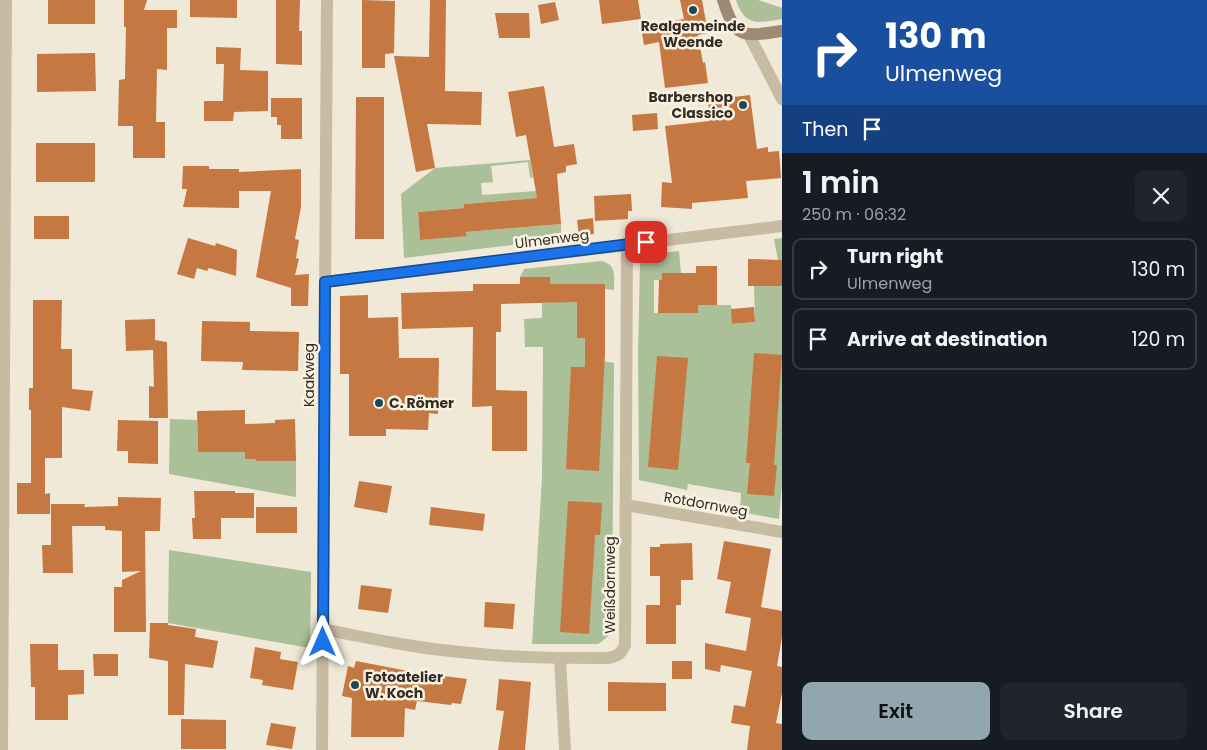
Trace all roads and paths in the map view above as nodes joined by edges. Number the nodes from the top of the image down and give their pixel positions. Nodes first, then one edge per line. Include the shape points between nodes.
1 (6, 0) edge
2 (327, 0) edge
3 (723, 0) edge
4 (782, 31) edge
5 (749, 35) junction
6 (782, 99) edge
7 (782, 226) edge
8 (627, 244) junction
9 (325, 282) junction
10 (626, 505) junction
11 (782, 532) edge
12 (323, 629) junction
13 (560, 658) junction
14 (2, 750) edge
15 (322, 750) edge
16 (565, 750) edge

1 - 14 street
2 - 9 street, Kaakweg
3 - 5 street via 729,19 742,33
4 - 5 street
5 - 6 street
7 - 8 street, Ulmenweg
8 - 9 street, Ulmenweg
8 - 10 street, Weißdornweg
9 - 12 street, Kaakweg
10 - 11 street, Rotdornweg
10 - 13 street, Weißdornweg via 625,645 622,652 608,658
12 - 13 street, Weißdornweg via 471,654
12 - 15 street, Kaakweg
13 - 16 street

